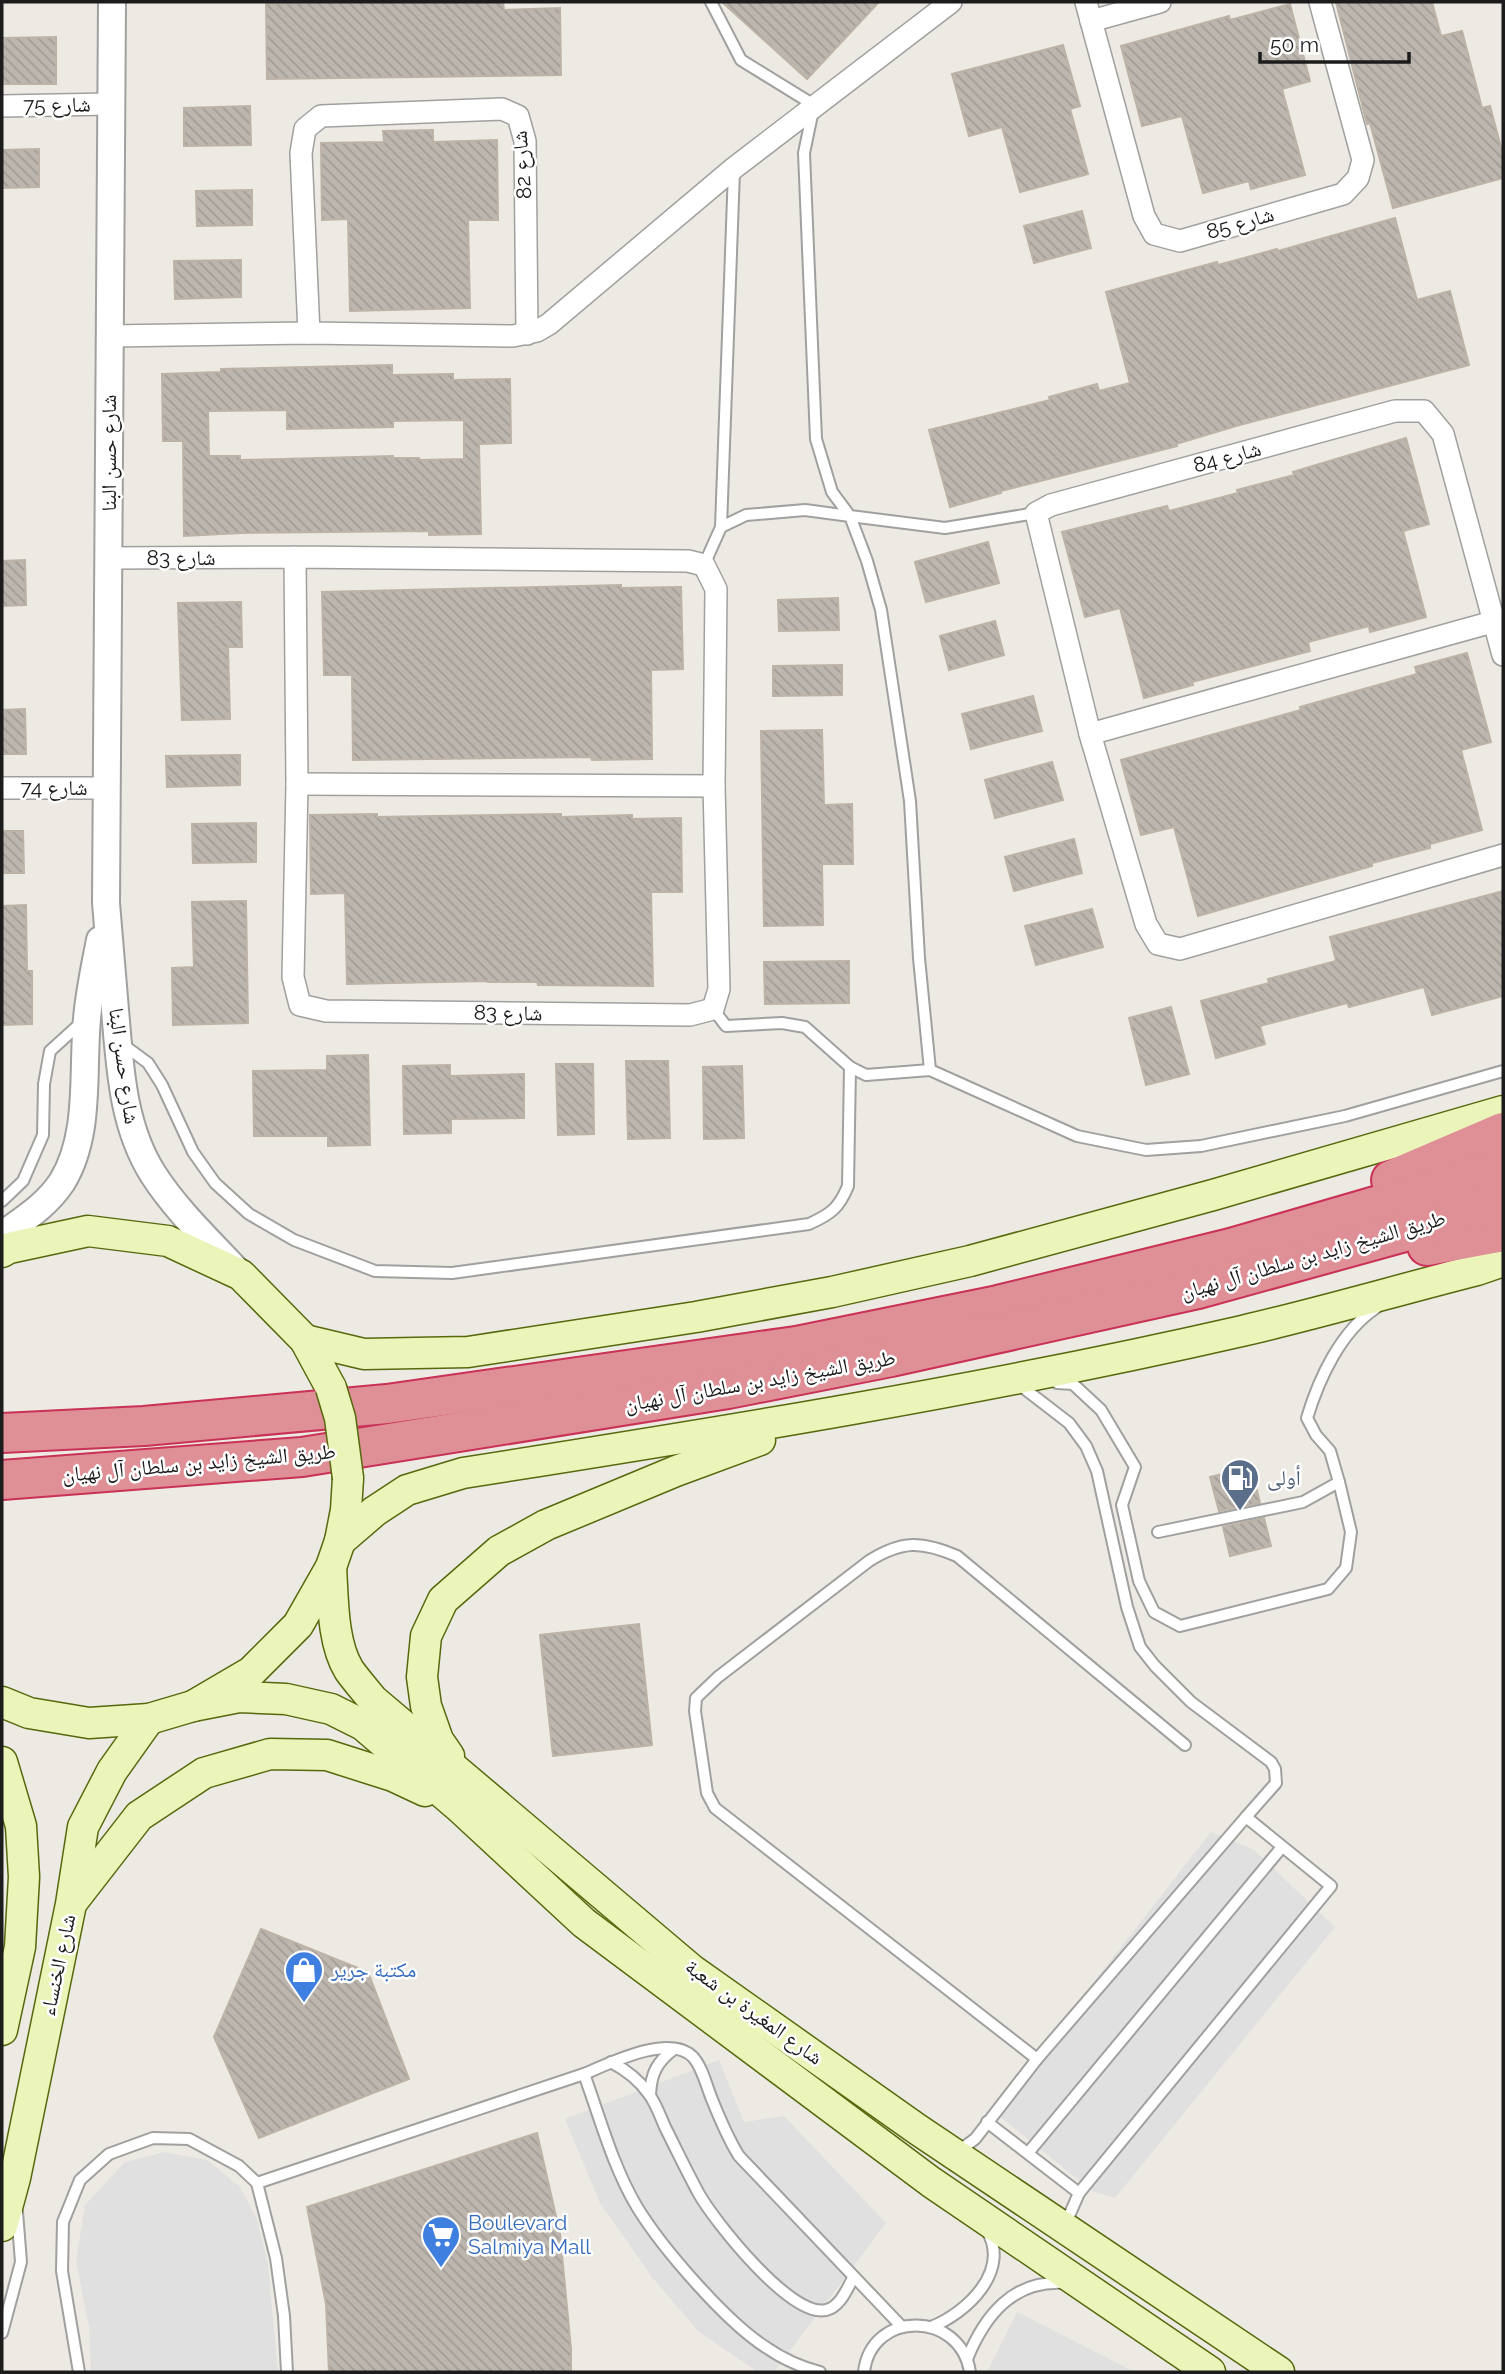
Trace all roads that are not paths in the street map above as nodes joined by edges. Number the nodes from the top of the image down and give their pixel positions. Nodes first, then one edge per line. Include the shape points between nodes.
1 (112, 2) edge
2 (711, 2) edge
3 (951, 2) edge
4 (1160, 2) edge
5 (1320, 2) edge
6 (1088, 11) edge
7 (111, 104) junction
8 (814, 105) junction
9 (2, 106) edge
10 (734, 168) junction
11 (309, 332) junction
12 (527, 334) junction
13 (110, 336) junction
14 (1036, 513) junction
15 (850, 516) junction
16 (721, 527) junction
17 (295, 557) junction
18 (108, 558) junction
19 (704, 565) junction
20 (1498, 620) edge
21 (1503, 655) edge
22 (1090, 734) junction
23 (297, 784) junction
24 (714, 786) junction
25 (2, 788) edge
26 (106, 788) junction
27 (1503, 855) edge
28 (106, 904) junction
29 (713, 1009) junction
30 (87, 1017) junction
31 (118, 1040) junction
32 (850, 1067) junction
33 (930, 1070) junction
34 (1503, 1070) edge
35 (1503, 1111) edge
36 (1503, 1132) edge
37 (1503, 1169) edge
38 (2, 1200) edge
39 (1503, 1200) edge
40 (1503, 1232) edge
41 (2, 1235) edge
42 (1231, 1248) junction
43 (2, 1252) edge
44 (1503, 1261) edge
45 (241, 1275) junction
46 (1408, 1288) junction
47 (1198, 1289) junction
48 (305, 1340) junction
49 (1012, 1379) junction
50 (868, 1408) junction
51 (2, 1433) edge
52 (2, 1480) edge
53 (1339, 1482) junction
54 (1157, 1532) dead end
55 (335, 1554) junction
56 (2, 1702) edge
57 (193, 1706) junction
58 (149, 1719) junction
59 (1185, 1745) dead end
60 (2, 1762) edge
61 (464, 1777) junction
62 (459, 1807) junction
63 (1246, 1816) junction
64 (1282, 1847) junction
65 (71, 1904) junction
66 (2, 2030) edge
67 (674, 2049) junction
68 (1037, 2059) junction
69 (611, 2062) junction
70 (584, 2074) junction
71 (650, 2095) junction
72 (987, 2122) junction
73 (945, 2148) junction
74 (1028, 2153) junction
75 (15, 2178) junction
76 (931, 2182) junction
77 (257, 2183) junction
78 (1079, 2193) junction
79 (2, 2226) edge
80 (1074, 2235) junction
81 (853, 2278) junction
82 (1088, 2289) junction
83 (902, 2327) junction
84 (931, 2327) junction
85 (2, 2333) edge
86 (967, 2359) junction
87 (79, 2372) edge
88 (287, 2372) edge
89 (820, 2372) edge
90 (864, 2372) edge
91 (970, 2372) edge
92 (1210, 2372) edge
93 (1279, 2372) edge

1 - 7 street, شارع حسن البنا
2 - 8 lane via 741,60
3 - 8 street
4 - 6 street, شارع 85
5 - 6 street, شارع 85 via 1363,160 1358,178 1343,194 1180,241 1154,234 1144,216
7 - 9 street, شارع 75
7 - 13 street, شارع حسن البنا
8 - 10 street
8 - 15 lane via 804,153 816,439 832,492
10 - 12 street via 549,324
10 - 16 lane
11 - 12 street
11 - 12 street, شارع 82 via 301,153 305,129 321,116 502,109 518,116 525,141
11 - 13 street
13 - 18 street, شارع حسن البنا
14 - 15 lane via 945,528
14 - 20 street, شارع 84 via 1051,505 1395,411 1424,411 1443,434
14 - 22 street
15 - 16 lane via 805,510 746,515
15 - 33 lane via 881,610 910,801
16 - 19 lane
17 - 18 street, شارع 83
17 - 19 street, شارع 83 via 688,561
17 - 23 street, شارع 83
18 - 26 street, شارع حسن البنا
19 - 24 street via 716,589
20 - 21 street, شارع 84
20 - 22 street
22 - 27 street via 1146,924 1158,944 1180,949
23 - 24 street
23 - 29 street, شارع 83 via 293,977 299,1005 326,1011 663,1015
24 - 29 street via 719,989
25 - 26 street, شارع 74
26 - 28 street, شارع حسن البنا
28 - 30 street, شارع حسن البنا
28 - 31 street, شارع حسن البنا
29 - 32 lane via 726,1026 805,1027
30 - 38 lane via 50,1051 43,1135 23,1181
30 - 41 street, شارع حسن البنا via 81,1128 73,1157 50,1198
31 - 32 lane via 148,1063 193,1152 215,1183 249,1214 295,1240 375,1271 452,1273 809,1224 826,1217 841,1203 848,1185
31 - 45 street, شارع حسن البنا via 130,1124 153,1175
32 - 33 lane via 866,1075
33 - 34 lane via 1077,1136 1146,1150 1201,1146 1345,1116
35 - 48 main road via 996,1254 818,1295 468,1352 364,1354
36 - 42 highway
37 - 42 highway, طريق الشيخ زايد بن سلطان آل نهيان
39 - 47 highway, طريق الشيخ زايد بن سلطان آل نهيان
40 - 47 highway
42 - 51 highway, طريق الشيخ زايد بن سلطان آل نهيان via 998,1305 796,1346 387,1404 144,1426
43 - 45 main road via 88,1231 168,1241
44 - 46 main road
45 - 48 main road
46 - 49 main road via 1243,1331
46 - 53 lane via 1363,1317 1324,1373 1311,1404 1307,1418 1330,1451
47 - 52 highway, طريق الشيخ زايد بن سلطان آل نهيان via 714,1392 302,1457
48 - 55 main road, bridge via 331,1388 340,1418 348,1478
49 - 50 main road
49 - 53 lane via 1073,1384 1101,1410 1135,1467 1122,1505 1139,1581 1154,1612 1180,1626 1328,1589 1346,1568 1351,1532
49 - 63 lane via 1069,1423 1086,1446 1097,1471 1140,1647 1191,1702 1275,1769 1276,1783
50 - 55 main road via 463,1473 407,1490 375,1511
50 - 61 main road via 725,1452 546,1525 499,1551 443,1600 426,1636 425,1706 438,1740
53 - 54 lane via 1303,1502
55 - 57 main road via 298,1625 251,1672
55 - 61 main road, شارع المغيرة بن شعبة via 334,1613 348,1668 373,1700
56 - 58 main road via 29,1713 89,1723
57 - 58 main road
57 - 62 main road, شارع المغيرة بن شعبة via 239,1697 286,1699 331,1709 363,1725
58 - 65 main road, شارع الخنساء via 112,1771 83,1827
59 - 68 lane via 957,1556 916,1544 869,1561 696,1698 707,1793 715,1808
60 - 66 main road, شارع الخنساء via 21,1826 24,1877 20,1947
61 - 73 main road, شارع المغيرة بن شعبة via 692,1970
62 - 65 main road via 393,1776 327,1755 270,1754 204,1773 139,1816
62 - 76 main road, شارع المغيرة بن شعبة via 584,1923
63 - 64 lane
63 - 68 lane
64 - 74 lane
64 - 78 lane via 1331,1886
65 - 75 main road, شارع الخنساء
67 - 69 lane via 651,2050
67 - 71 lane via 654,2070
67 - 81 lane via 692,2056 699,2066 739,2156
68 - 72 lane
69 - 70 lane
69 - 71 lane via 633,2076
70 - 77 lane
70 - 89 lane via 636,2206 654,2231 712,2300 764,2347
71 - 81 lane via 706,2205 778,2288 809,2309 826,2311 841,2301
72 - 73 lane via 964,2147
72 - 74 lane
73 - 80 main road, شارع المغيرة بن شعبة
74 - 78 lane
75 - 79 main road, شارع الخنساء
75 - 85 lane via 21,2262
76 - 82 main road, شارع المغيرة بن شعبة
76 - 84 lane via 982,2224 994,2249 988,2277 972,2299 959,2313
77 - 87 lane via 239,2166 189,2138 153,2138 110,2154 80,2180 63,2222 62,2271
77 - 88 lane via 276,2258
78 - 80 lane via 1069,2216
80 - 93 main road, شارع المغيرة بن شعبة
81 - 83 lane
82 - 86 lane via 1051,2282 1019,2291 983,2326
82 - 92 main road, شارع المغيرة بن شعبة
83 - 84 lane
83 - 90 lane via 878,2341
84 - 86 lane via 953,2338
86 - 91 lane

